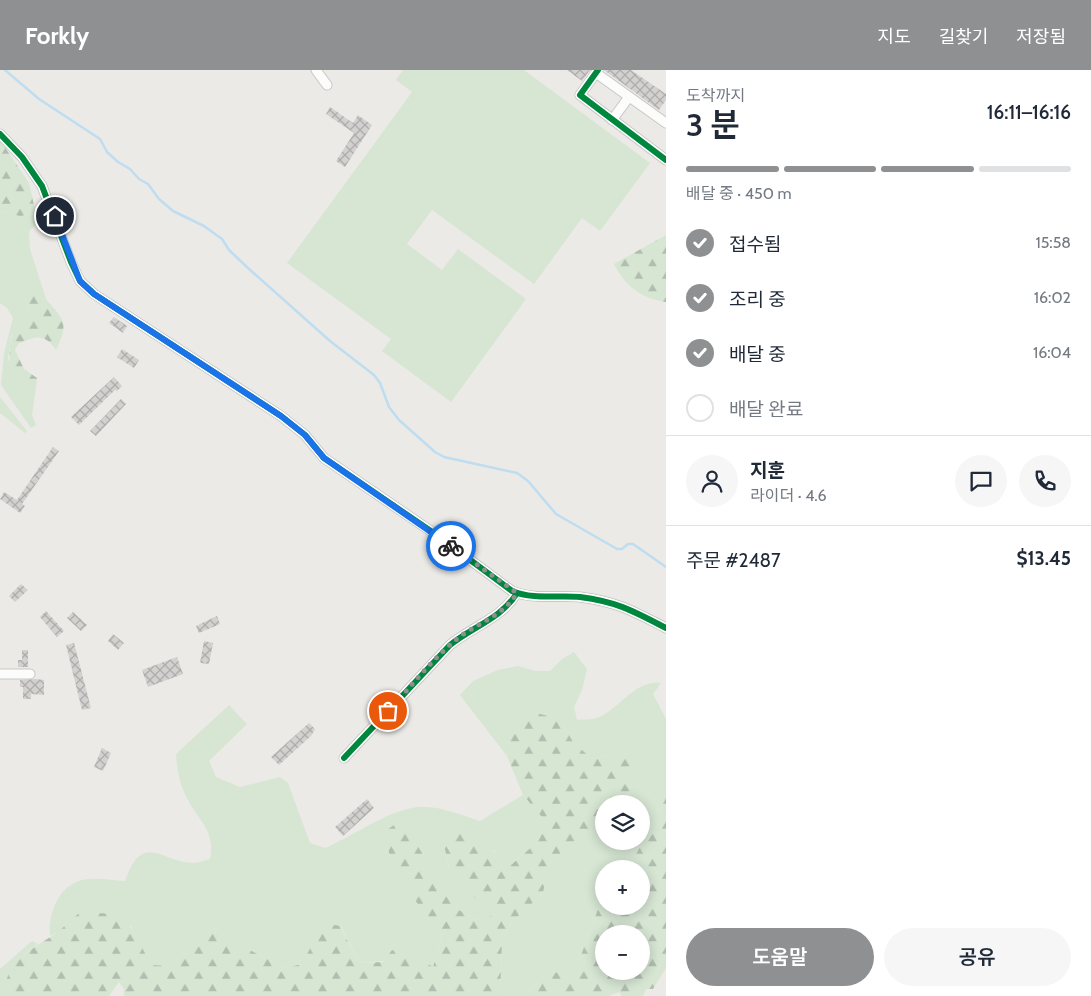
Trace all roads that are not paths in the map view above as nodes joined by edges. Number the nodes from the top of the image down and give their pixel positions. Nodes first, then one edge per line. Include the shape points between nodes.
1 (316, 70) edge
2 (597, 71) edge
3 (327, 85) dead end
4 (628, 97) junction
5 (612, 120) junction
6 (666, 123) edge
7 (0, 134) edge
8 (666, 160) edge
9 (517, 593) junction
10 (666, 628) edge
11 (0, 674) edge
12 (30, 674) dead end
13 (344, 758) dead end

1 - 3 street
2 - 4 street
2 - 5 street via 580,95
4 - 5 street
4 - 6 street
5 - 8 street
7 - 9 street via 22,157 42,186 80,281 94,294 281,416 305,435 324,458
9 - 10 street via 615,602
9 - 13 street via 510,605 450,645
11 - 12 street

